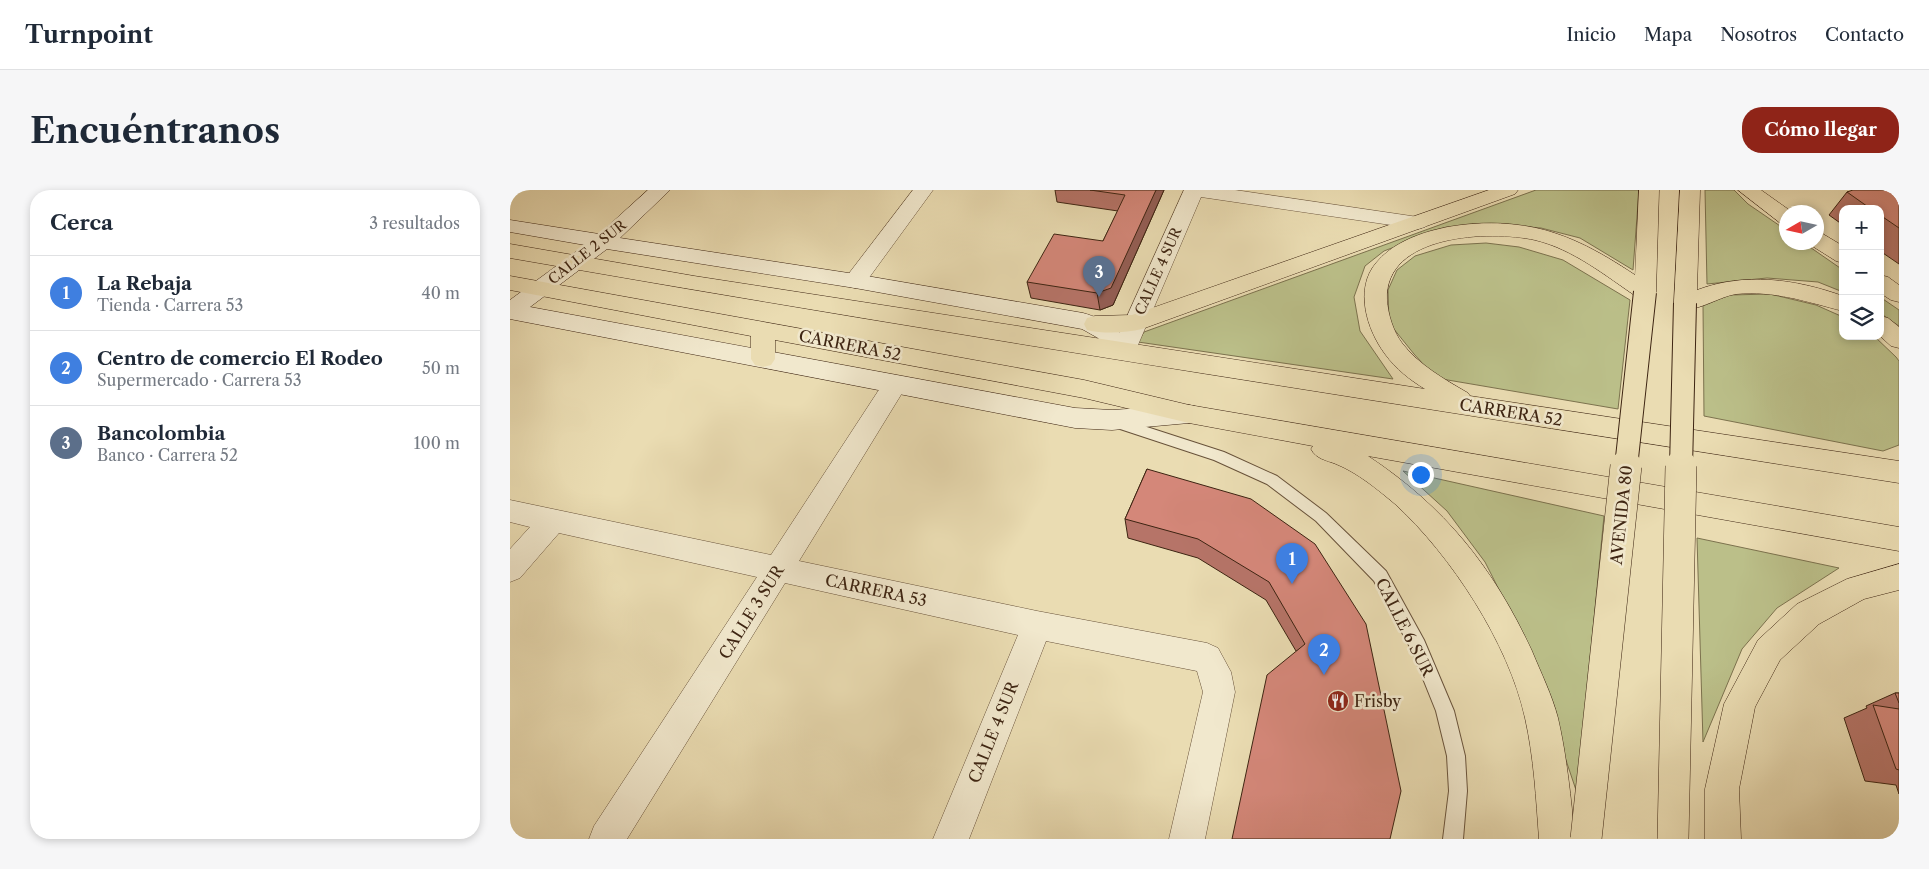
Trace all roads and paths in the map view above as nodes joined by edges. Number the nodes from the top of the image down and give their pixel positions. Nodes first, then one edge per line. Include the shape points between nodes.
1 (634, 190) edge
2 (660, 190) edge
3 (923, 190) edge
4 (1194, 190) edge
5 (1649, 190) edge
6 (1690, 190) edge
7 (1748, 190) edge
8 (1494, 192) edge
9 (1779, 213) edge
10 (1418, 223) junction
11 (510, 226) edge
12 (580, 238) junction
13 (603, 242) junction
14 (1824, 243) edge
15 (510, 251) edge
16 (1839, 253) edge
17 (568, 261) junction
18 (855, 281) junction
19 (510, 283) edge
20 (1884, 285) edge
21 (537, 288) junction
22 (1645, 292) junction
23 (1899, 295) edge
24 (1839, 302) edge
25 (1685, 303) junction
26 (510, 311) edge
27 (1134, 323) junction
28 (1095, 324) junction
29 (1884, 327) edge
30 (763, 329) junction
31 (1899, 340) edge
32 (1123, 352) junction
33 (763, 359) junction
34 (895, 385) junction
35 (1471, 406) junction
36 (1189, 414) junction
37 (1112, 420) junction
38 (1279, 430) junction
39 (1899, 460) edge
40 (1861, 465) junction
41 (1899, 472) edge
42 (510, 511) edge
43 (554, 520) junction
44 (1899, 539) edge
45 (510, 569) edge
46 (778, 569) junction
47 (1899, 577) edge
48 (1037, 625) junction
49 (607, 839) edge
50 (951, 839) edge
51 (1187, 839) edge
52 (1452, 839) edge
53 (1557, 839) edge
54 (1586, 839) edge
55 (1673, 839) edge
56 (1723, 839) edge

1 - 12 street, CALLE 2 SUR
2 - 13 street, CALLE 2 SUR
3 - 18 street
4 - 10 street
4 - 27 street, CALLE 4 SUR
5 - 22 main road, AVENIDA 80
6 - 25 main road
7 - 9 main road
8 - 10 main road
10 - 27 main road
11 - 12 street
12 - 13 street
12 - 17 street, CALLE 2 SUR
13 - 17 street, CALLE 2 SUR
13 - 18 street
14 - 16 main road
15 - 17 main road, CARRERA 52
17 - 21 street, CALLE 2 SUR
17 - 32 main road, CARRERA 52
18 - 28 street
19 - 21 main road, CARRERA 52
20 - 23 main road
21 - 26 street, CALLE 2 SUR
21 - 30 main road, CARRERA 52
22 - 35 main road via 1570,246 1535,234 1501,230 1466,231 1429,238 1402,252 1382,269 1375,292 1376,316 1393,347 1421,376
22 - 54 main road, AVENIDA 80, bridge
24 - 25 main road via 1817,294 1757,287 1723,290
25 - 55 main road, bridge
26 - 33 street, CARRERA 52
27 - 28 main road
27 - 32 street, CALLE 4 SUR
28 - 32 street via 1113,337
29 - 31 main road
30 - 33 main road
30 - 36 main road, CARRERA 52 via 1084,389
32 - 35 main road, CARRERA 52
33 - 34 street, CARRERA 52
34 - 37 street, CARRERA 52 via 1075,418
34 - 46 street, CALLE 3 SUR
35 - 40 main road, CARRERA 52
36 - 37 street, CARRERA 52
36 - 38 main road, CARRERA 52
37 - 52 lane, CALLE 6 SUR via 1220,456 1272,480 1321,517 1380,576 1418,645 1445,711 1456,756 1458,791
38 - 44 main road, CARRERA 52
38 - 53 main road via 1357,462 1394,487 1429,518 1463,558 1505,625 1540,713 1553,781
39 - 40 main road
40 - 41 main road, CARRERA 52
42 - 43 street, CARRERA 53
43 - 45 street
43 - 46 street, CARRERA 53
46 - 48 street, CARRERA 53
46 - 49 street, CALLE 3 SUR
47 - 56 main road via 1858,588 1808,614 1768,650 1740,704 1722,789
48 - 50 street, CALLE 4 SUR
48 - 51 street, CARRERA 53 via 1207,658 1215,672 1219,692

